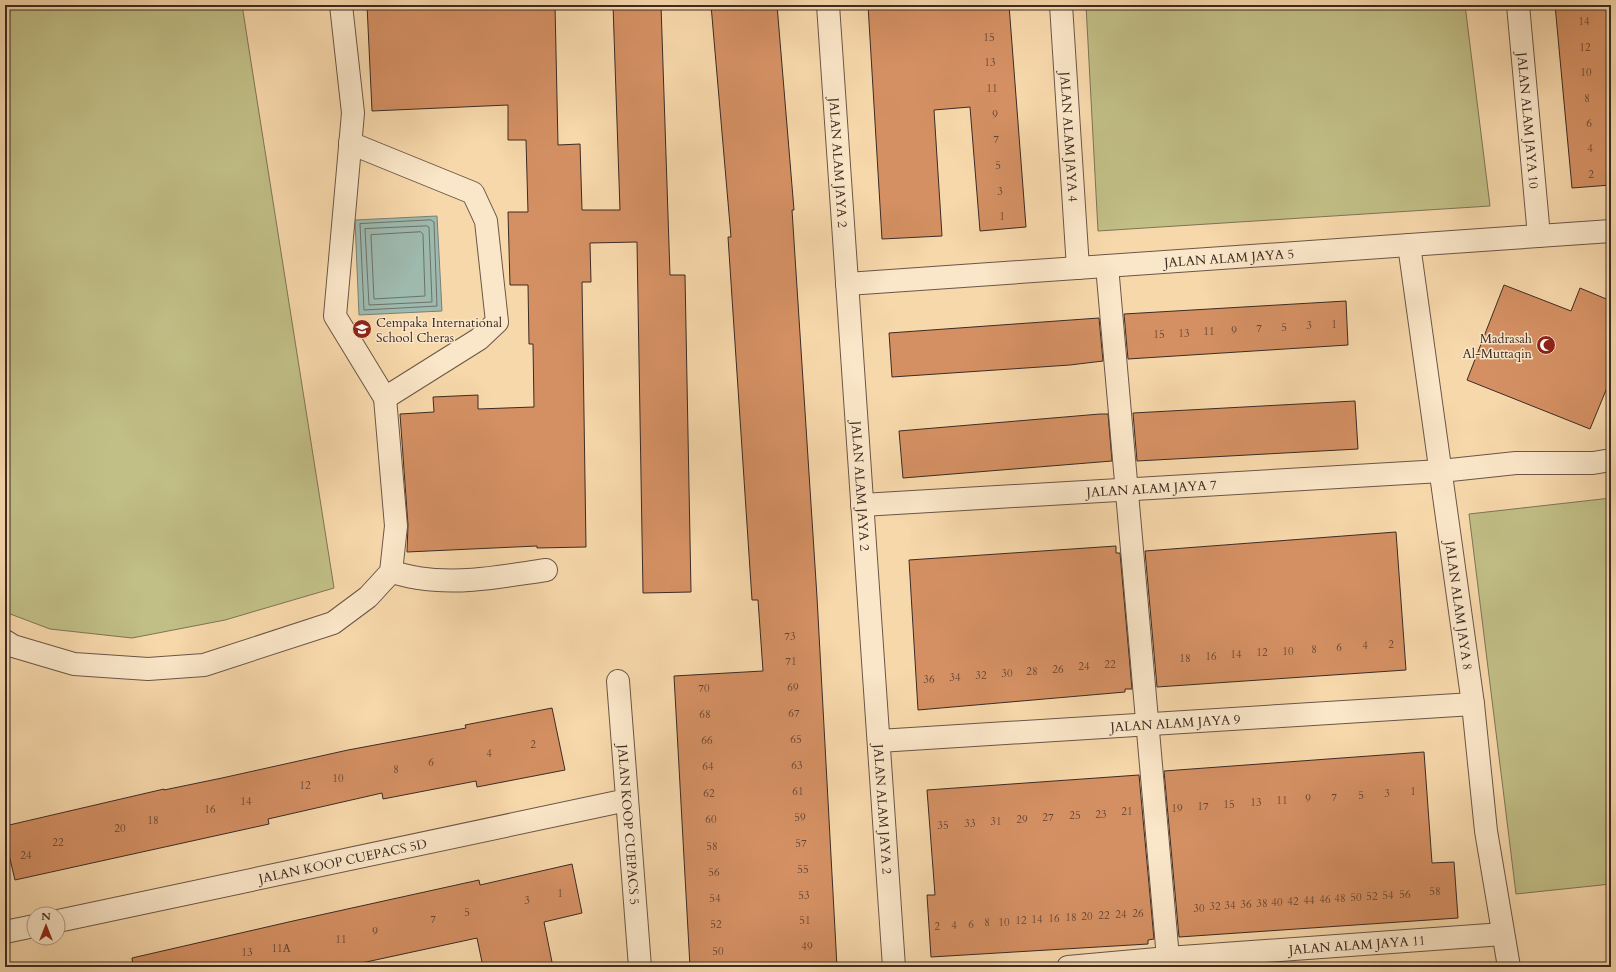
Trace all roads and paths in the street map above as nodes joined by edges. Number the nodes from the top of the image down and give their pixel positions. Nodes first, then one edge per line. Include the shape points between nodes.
1 (342, 5) edge
2 (828, 5) edge
3 (1061, 5) edge
4 (1518, 5) edge
5 (350, 143) junction
6 (1611, 231) edge
7 (1539, 236) junction
8 (1409, 244) junction
9 (1107, 266) junction
10 (1078, 268) junction
11 (847, 284) junction
12 (385, 398) junction
13 (1611, 460) edge
14 (1441, 471) junction
15 (1126, 489) junction
16 (862, 505) junction
17 (546, 570) dead end
18 (392, 572) junction
19 (5, 641) edge
20 (618, 681) dead end
21 (1473, 704) junction
22 (1147, 724) junction
23 (879, 741) junction
24 (627, 800) junction
25 (66, 919) edge
26 (26, 928) edge
27 (5, 932) edge
28 (1503, 934) junction
29 (1168, 958) junction
30 (1196, 962) edge
31 (640, 967) edge
32 (894, 967) edge
33 (1077, 967) edge
34 (1509, 967) edge

1 - 5 street via 352,113
2 - 11 street, JALAN ALAM JAYA 2
3 - 10 street, JALAN ALAM JAYA 4
4 - 7 street, JALAN ALAM JAYA 10
5 - 12 street via 334,316
5 - 12 street via 473,193 486,221 497,322 479,339
6 - 7 street, JALAN ALAM JAYA 5
7 - 8 street, JALAN ALAM JAYA 5
8 - 9 street, JALAN ALAM JAYA 5
8 - 14 street, JALAN ALAM JAYA 8
9 - 10 street, JALAN ALAM JAYA 5
9 - 15 street
10 - 11 street, JALAN ALAM JAYA 5
11 - 16 street, JALAN ALAM JAYA 2
12 - 18 street via 396,526
13 - 14 street, JALAN ALAM JAYA 7 via 1593,463 1516,462
14 - 15 street, JALAN ALAM JAYA 7
14 - 21 street, JALAN ALAM JAYA 8
15 - 16 street, JALAN ALAM JAYA 7
15 - 22 street
16 - 23 street, JALAN ALAM JAYA 2
17 - 18 street via 473,580 444,581
18 - 19 street via 368,597 333,623 204,665 148,670 74,664
20 - 24 street, JALAN KOOP CUEPACS 5
21 - 22 street, JALAN ALAM JAYA 9
21 - 28 street, JALAN ALAM JAYA 8 via 1486,831
22 - 23 street, JALAN ALAM JAYA 9
22 - 29 street
23 - 32 street, JALAN ALAM JAYA 2
24 - 25 street, JALAN KOOP CUEPACS 5D
24 - 31 street, JALAN KOOP CUEPACS 5
26 - 27 street
28 - 30 street, JALAN ALAM JAYA 11
28 - 34 street, JALAN ALAM JAYA 8
29 - 30 street, JALAN ALAM JAYA 11
29 - 33 street, JALAN ALAM JAYA 11

